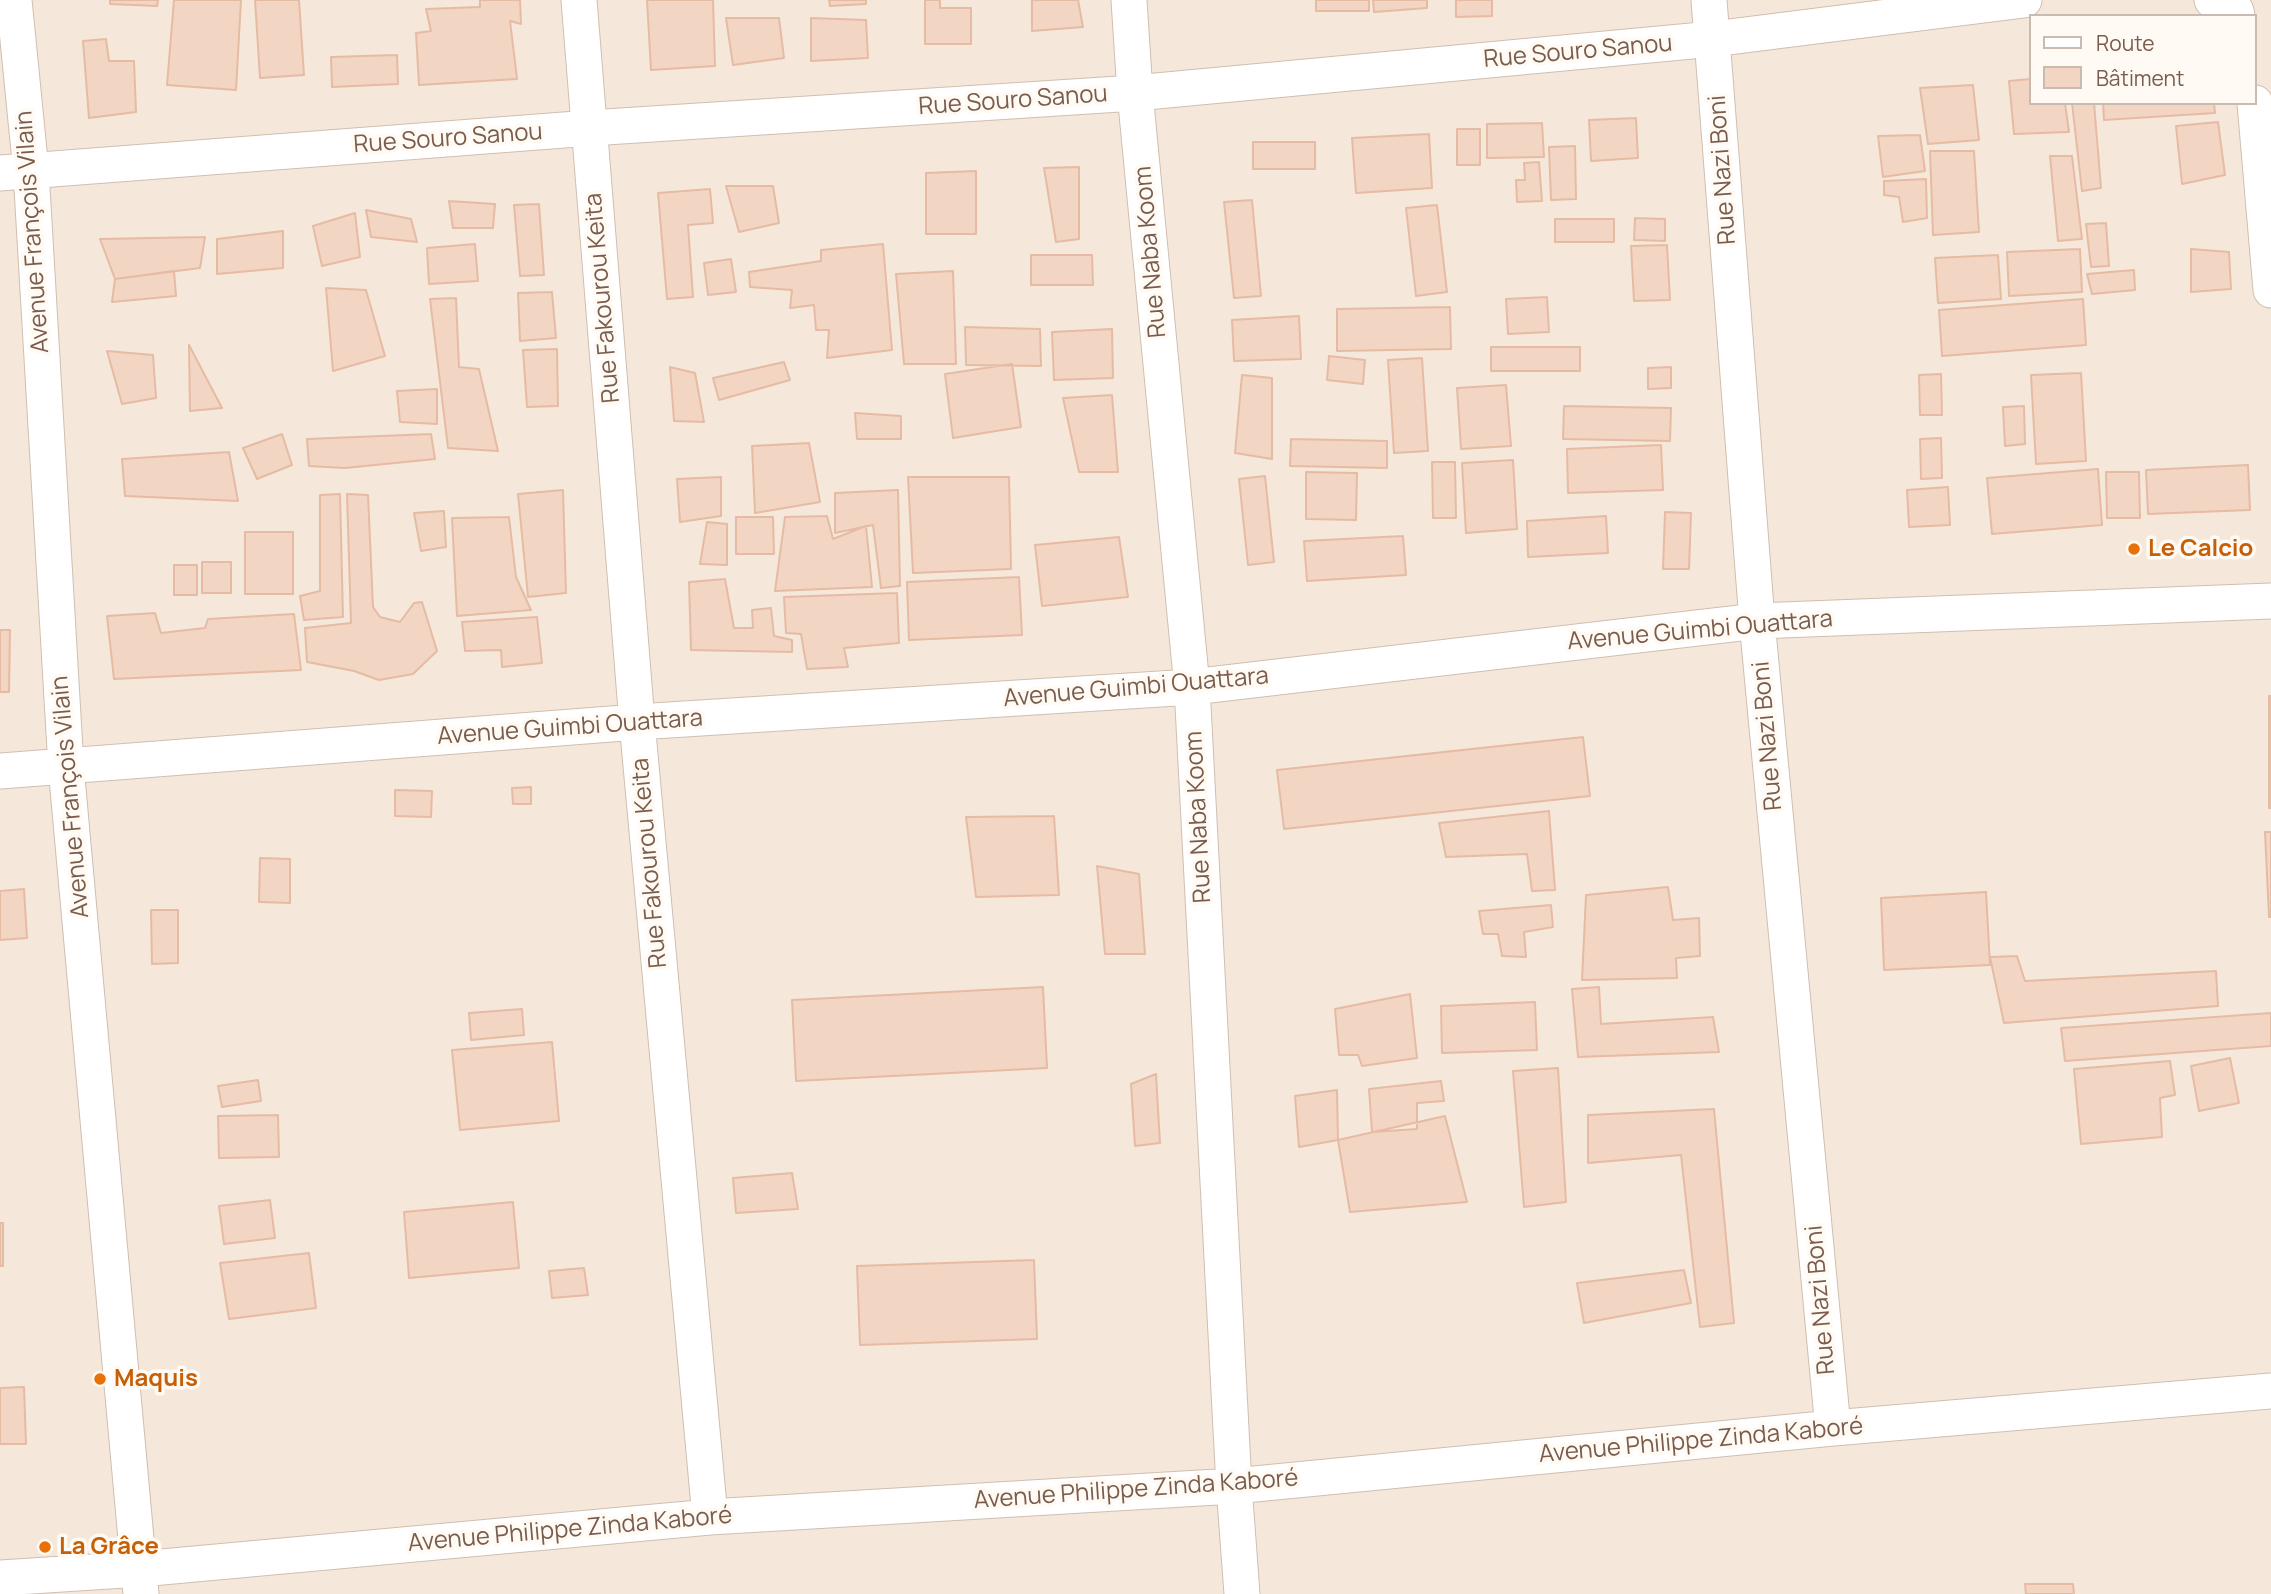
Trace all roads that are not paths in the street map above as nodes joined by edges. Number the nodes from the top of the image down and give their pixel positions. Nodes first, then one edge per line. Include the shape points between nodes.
1 (14, 0) edge
2 (579, 0) edge
3 (1129, 0) edge
4 (1709, 0) edge
5 (2024, 0) edge
6 (1713, 39) junction
7 (1135, 93) junction
8 (2255, 105) edge
9 (590, 128) junction
10 (15, 172) edge
11 (2271, 290) edge
12 (2271, 601) edge
13 (1757, 621) junction
14 (1192, 687) junction
15 (637, 722) junction
16 (66, 766) junction
17 (0, 771) edge
18 (2271, 1391) edge
19 (1833, 1429) junction
20 (1234, 1486) junction
21 (710, 1517) junction
22 (0, 1578) edge
23 (140, 1582) edge
24 (1242, 1594) edge

1 - 10 street, Avenue François Vilain
2 - 9 street, Rue Fakourou Keita
3 - 7 street, Rue Naba Koom
4 - 6 street, Rue Nazi Boni
5 - 6 street, Rue Souro Sanou
6 - 7 street, Rue Souro Sanou
6 - 13 street, Rue Nazi Boni
7 - 9 street, Rue Souro Sanou
7 - 14 street, Rue Naba Koom
8 - 11 street
9 - 10 street, Rue Souro Sanou
9 - 15 street, Rue Fakourou Keita
10 - 16 street, Avenue François Vilain
12 - 13 street, Avenue Guimbi Ouattara
13 - 14 street, Avenue Guimbi Ouattara
13 - 19 street, Rue Nazi Boni
14 - 15 street, Avenue Guimbi Ouattara
14 - 20 street, Rue Naba Koom
15 - 16 street, Avenue Guimbi Ouattara
15 - 21 street, Rue Fakourou Keita
16 - 17 street, Avenue Guimbi Ouattara
16 - 23 street, Avenue François Vilain
18 - 19 street, Avenue Philippe Zinda Kaboré
19 - 20 street, Avenue Philippe Zinda Kaboré
20 - 21 street, Avenue Philippe Zinda Kaboré
20 - 24 street, Rue Naba Koom
21 - 23 street, Avenue Philippe Zinda Kaboré
22 - 23 street, Avenue Philippe Zinda Kaboré

